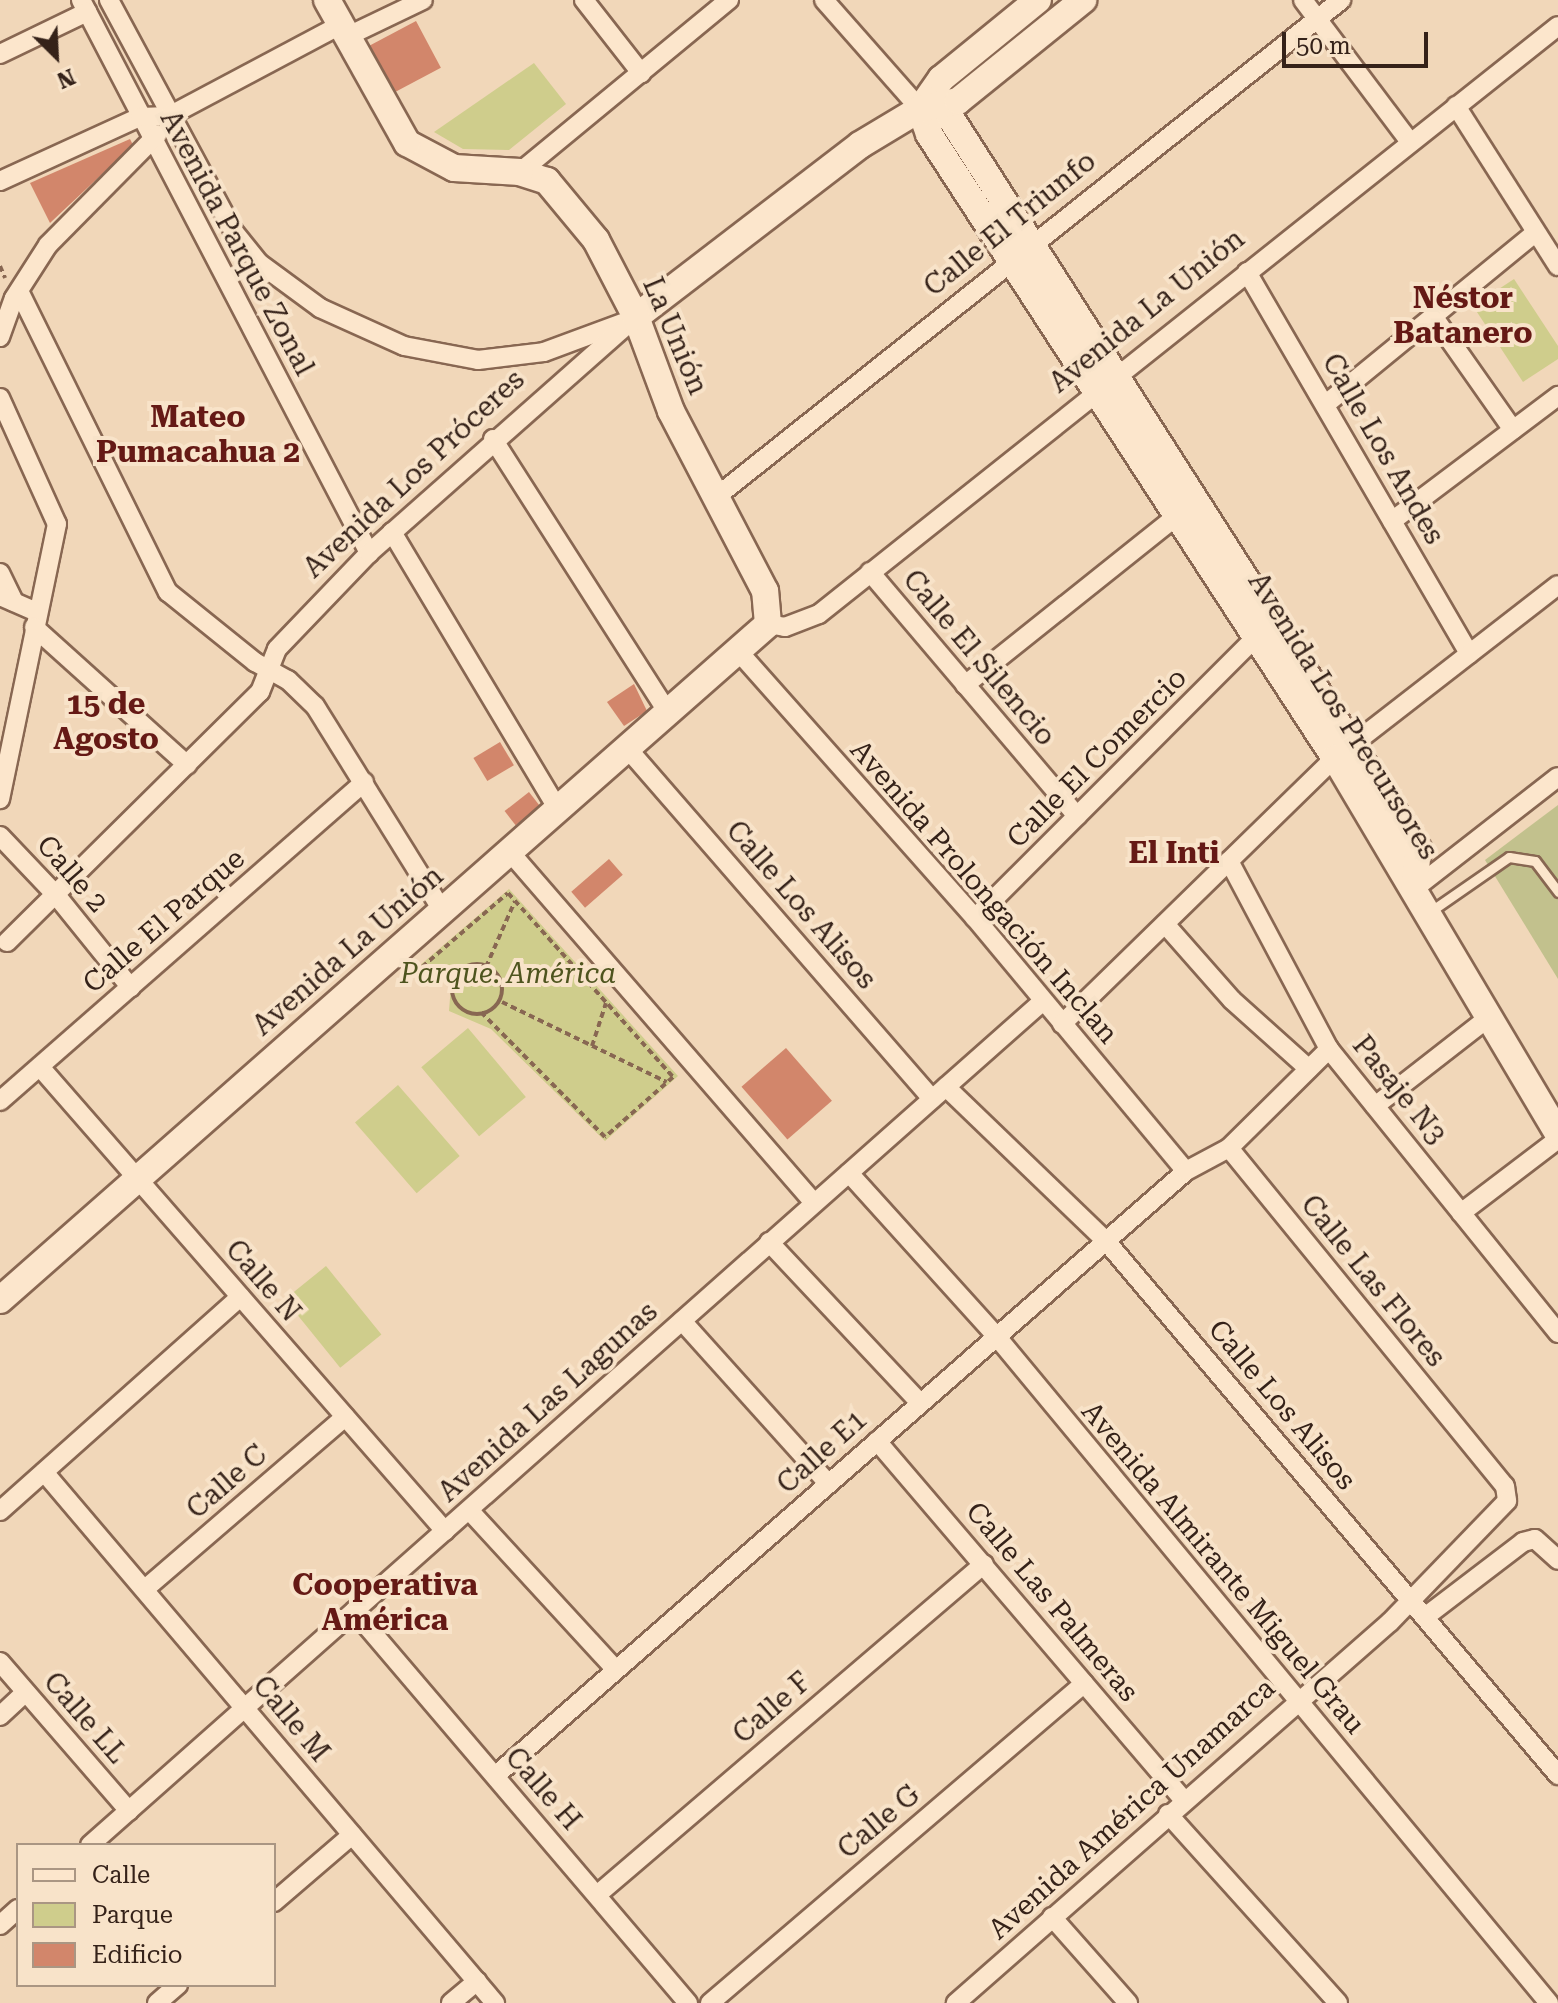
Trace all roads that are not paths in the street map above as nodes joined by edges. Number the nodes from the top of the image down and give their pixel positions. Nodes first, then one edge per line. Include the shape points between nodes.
1 (109, 0) edge
2 (327, 0) edge
3 (423, 0) edge
4 (584, 0) edge
5 (729, 0) edge
6 (824, 0) edge
7 (1038, 0) edge
8 (1083, 0) edge
9 (1303, 0) edge
10 (1341, 0) edge
11 (84, 6) edge
12 (1317, 19) junction
13 (1558, 26) edge
14 (344, 31) junction
15 (0, 54) edge
16 (641, 73) junction
17 (1456, 106) junction
18 (920, 109) junction
19 (169, 116) junction
20 (140, 117) junction
21 (1410, 142) junction
22 (153, 144) junction
23 (520, 172) junction
24 (0, 181) edge
25 (1536, 232) junction
26 (1021, 250) junction
27 (1558, 266) edge
28 (1247, 272) junction
29 (19, 291) junction
30 (1433, 316) junction
31 (636, 317) junction
32 (0, 337) edge
33 (1107, 384) junction
34 (1558, 396) edge
35 (0, 398) edge
36 (1326, 404) junction
37 (1513, 430) junction
38 (493, 439) junction
39 (716, 497) junction
40 (1178, 515) junction
41 (1392, 521) junction
42 (392, 532) junction
43 (369, 553) junction
44 (870, 572) junction
45 (0, 573) edge
46 (1558, 585) edge
47 (7, 599) edge
48 (35, 620) junction
49 (768, 624) junction
50 (1257, 636) junction
51 (738, 651) junction
52 (1469, 654) junction
53 (269, 669) junction
54 (965, 685) junction
55 (7, 712) edge
56 (668, 713) junction
57 (627, 748) junction
58 (1343, 751) junction
59 (187, 765) junction
60 (1558, 777) edge
61 (364, 782) junction
62 (0, 799) edge
63 (558, 809) junction
64 (1077, 816) junction
65 (0, 836) edge
66 (510, 852) junction
67 (1229, 861) junction
68 (1414, 889) junction
69 (1558, 892) edge
70 (56, 895) junction
71 (443, 912) junction
72 (1428, 913) junction
73 (975, 918) junction
74 (1165, 924) junction
75 (7, 942) dead end
76 (131, 988) junction
77 (1042, 1002) junction
78 (1488, 1018) junction
79 (1062, 1024) junction
80 (1329, 1049) junction
81 (40, 1067) junction
82 (1309, 1069) junction
83 (939, 1093) junction
84 (0, 1101) edge
85 (1375, 1106) junction
86 (1558, 1133) edge
87 (1558, 1139) edge
88 (1229, 1148) junction
89 (1186, 1171) junction
90 (849, 1173) junction
91 (135, 1177) junction
92 (814, 1203) junction
93 (1461, 1213) junction
94 (1106, 1241) junction
95 (769, 1242) junction
96 (240, 1297) junction
97 (0, 1300) edge
98 (682, 1321) junction
99 (1556, 1325) edge
100 (997, 1337) junction
101 (920, 1403) junction
102 (345, 1417) junction
103 (877, 1441) junction
104 (44, 1472) junction
105 (829, 1484) junction
106 (1505, 1486) joint
107 (469, 1510) junction
108 (0, 1511) edge
109 (445, 1531) junction
110 (1558, 1560) edge
111 (984, 1564) junction
112 (145, 1589) junction
113 (1411, 1600) junction
114 (354, 1611) junction
115 (1425, 1617) junction
116 (0, 1662) edge
117 (616, 1670) junction
118 (1084, 1684) junction
119 (26, 1692) junction
120 (1296, 1700) junction
121 (245, 1708) junction
122 (0, 1716) edge
123 (1558, 1775) edge
124 (495, 1776) junction
125 (1184, 1800) junction
126 (129, 1811) junction
127 (1168, 1814) junction
128 (352, 1835) junction
129 (92, 1843) edge
130 (597, 1895) junction
131 (276, 1900) edge
132 (16, 1911) edge
133 (1052, 1917) junction
134 (0, 1925) edge
135 (477, 1981) junction
136 (176, 1987) edge
137 (157, 2003) edge
138 (451, 2003) edge
139 (495, 2003) edge
140 (688, 2003) edge
141 (710, 2003) edge
142 (956, 2003) edge
143 (1128, 2003) edge
144 (1338, 2003) edge
145 (1549, 2003) edge

1 - 19 street, Avenida Parque Zonal
2 - 14 street
3 - 14 street
4 - 16 street
5 - 16 street
6 - 18 street, Avenida Los Precursores
7 - 18 street, Avenida Los Próceres via 941,79
8 - 18 street, Avenida Los Próceres via 958,101
9 - 12 street
10 - 12 street, Calle El Triunfo
11 - 15 street
11 - 20 street, Avenida Parque Zonal
12 - 21 street
12 - 26 street, Calle El Triunfo
13 - 17 street, Avenida La Unión
14 - 19 street
14 - 23 street, La Unión via 407,143 454,168
16 - 23 street
17 - 21 street, Avenida La Unión
17 - 25 street
18 - 26 street, Avenida Los Precursores via 929,134
18 - 31 street, Avenida Los Próceres via 860,145
19 - 20 street
19 - 22 street
19 - 31 street, Avenida Parque Zonal via 234,232 259,263 320,308 404,346 478,360 544,352
20 - 22 street, Avenida Parque Zonal
20 - 24 street
21 - 28 street, Avenida La Unión
22 - 29 street via 48,245
22 - 43 street, Avenida Parque Zonal
23 - 31 street, La Unión via 547,181 596,240
25 - 27 street
25 - 30 street
26 - 33 street, Avenida Los Precursores
26 - 39 street, Calle El Triunfo
28 - 33 street, Avenida La Unión
28 - 36 street, Calle Los Andes
29 - 32 street
29 - 53 street via 168,592
30 - 36 street
30 - 37 street
31 - 38 street, Avenida Los Próceres
31 - 39 street, La Unión via 671,411
33 - 40 street, Avenida Los Precursores
33 - 44 street, Avenida La Unión
33 - 58 street, Avenida Los Precursores
34 - 37 street
35 - 48 street via 55,511 55,538
36 - 41 street, Calle Los Andes
37 - 41 street
38 - 42 street, Avenida Los Próceres
38 - 56 street
39 - 49 street, La Unión via 765,591
40 - 50 street, Avenida Los Precursores
40 - 54 street
41 - 52 street, Calle Los Andes
42 - 43 street, Avenida Los Próceres
42 - 63 street
43 - 53 street, Avenida Los Próceres via 277,649
44 - 49 street, Avenida La Unión via 803,622
44 - 54 street, Calle El Silencio
45 - 47 street
46 - 52 street
47 - 48 street
48 - 55 street
48 - 59 street
49 - 51 street
50 - 58 street, Avenida Los Precursores
50 - 64 street, Calle El Comercio
51 - 56 street, Avenida La Unión
51 - 73 street, Avenida Prolongación Inclan
52 - 58 street
53 - 59 street, Avenida Los Próceres via 260,692
53 - 61 street via 315,706
54 - 64 street, Calle El Silencio
55 - 62 street
56 - 57 street, Avenida La Unión
57 - 63 street, Avenida La Unión
57 - 83 street, Calle Los Alisos
58 - 67 street
58 - 68 street, Avenida Los Precursores
59 - 70 street, Avenida Los Próceres
60 - 68 street
61 - 71 street
61 - 76 street, Calle El Parque
63 - 66 street, Avenida La Unión
64 - 73 street, Calle El Comercio
65 - 70 street, Calle 2
66 - 71 street, Avenida La Unión
66 - 92 street
67 - 74 street
67 - 80 street, Pasaje N3
68 - 72 street, Avenida Los Precursores
69 - 72 lane via 1535,861 1509,857
70 - 75 street, Avenida Los Próceres
70 - 76 street, Calle 2
71 - 91 street, Avenida La Unión
72 - 78 street, Avenida Los Precursores
73 - 77 street, Avenida Prolongación Inclan
74 - 79 street
74 - 82 street via 1232,1000
76 - 81 street, Calle El Parque
77 - 79 street, Avenida Prolongación Inclan
77 - 83 street, Avenida Las Lagunas
78 - 85 street
78 - 86 street, Avenida Los Precursores
79 - 89 street, Avenida Prolongación Inclan
80 - 82 street
80 - 85 street, Pasaje N3
81 - 84 street, Calle El Parque
81 - 91 street, Calle N
82 - 88 street
83 - 90 street, Avenida Las Lagunas
83 - 94 street, Calle Los Alisos
85 - 93 street, Pasaje N3
87 - 93 street
88 - 89 street
88 - 106 street, Calle Las Flores
89 - 94 street, Calle E1
90 - 92 street, Avenida Las Lagunas
90 - 100 street, Avenida Almirante Miguel Grau
91 - 96 street, Calle N
91 - 97 street, Avenida La Unión
92 - 95 street, Avenida Las Lagunas
93 - 99 street, Pasaje N3
94 - 100 street, Calle E1
94 - 113 street, Calle Los Alisos
95 - 98 street, Avenida Las Lagunas
95 - 101 street
96 - 102 street, Calle N
96 - 104 street
98 - 105 street
98 - 107 street, Avenida Las Lagunas
100 - 101 street, Calle E1
100 - 120 street, Avenida Almirante Miguel Grau
101 - 103 street, Calle E1
102 - 109 street, Calle N
102 - 112 street, Calle C
103 - 105 street, Calle E1
103 - 111 street, Calle Las Palmeras
104 - 108 street
104 - 112 street, Calle M
105 - 117 street, Calle E1
106 - 113 street, Avenida América Unamarca via 1502,1508
107 - 109 street, Avenida Las Lagunas
107 - 117 street
109 - 114 street, Avenida Las Lagunas
110 - 115 street via 1535,1539 1523,1542
111 - 118 street, Calle Las Palmeras
111 - 130 street, Calle F
112 - 121 street, Calle M
113 - 115 street, Calle Los Alisos
113 - 120 street, Avenida América Unamarca
114 - 121 street, Avenida Las Lagunas
114 - 124 street, Calle H
115 - 123 street, Calle Los Alisos
116 - 119 street, Calle LL
117 - 124 street, Calle E1
118 - 125 street, Calle Las Palmeras
118 - 141 street, Calle G
119 - 122 street
119 - 126 street, Calle LL
120 - 125 street, Avenida América Unamarca
120 - 145 street, Avenida Almirante Miguel Grau
121 - 126 street, Avenida Las Lagunas
121 - 128 street, Calle M
124 - 130 street, Calle H
125 - 127 street, Avenida América Unamarca
126 - 129 street, Avenida Las Lagunas
127 - 133 street, Avenida América Unamarca
127 - 144 street
128 - 131 street
128 - 135 street, Calle M
130 - 140 street, Calle H
132 - 134 street
133 - 142 street, Avenida América Unamarca
133 - 143 street
135 - 138 street
135 - 139 street, Calle M
136 - 137 street

